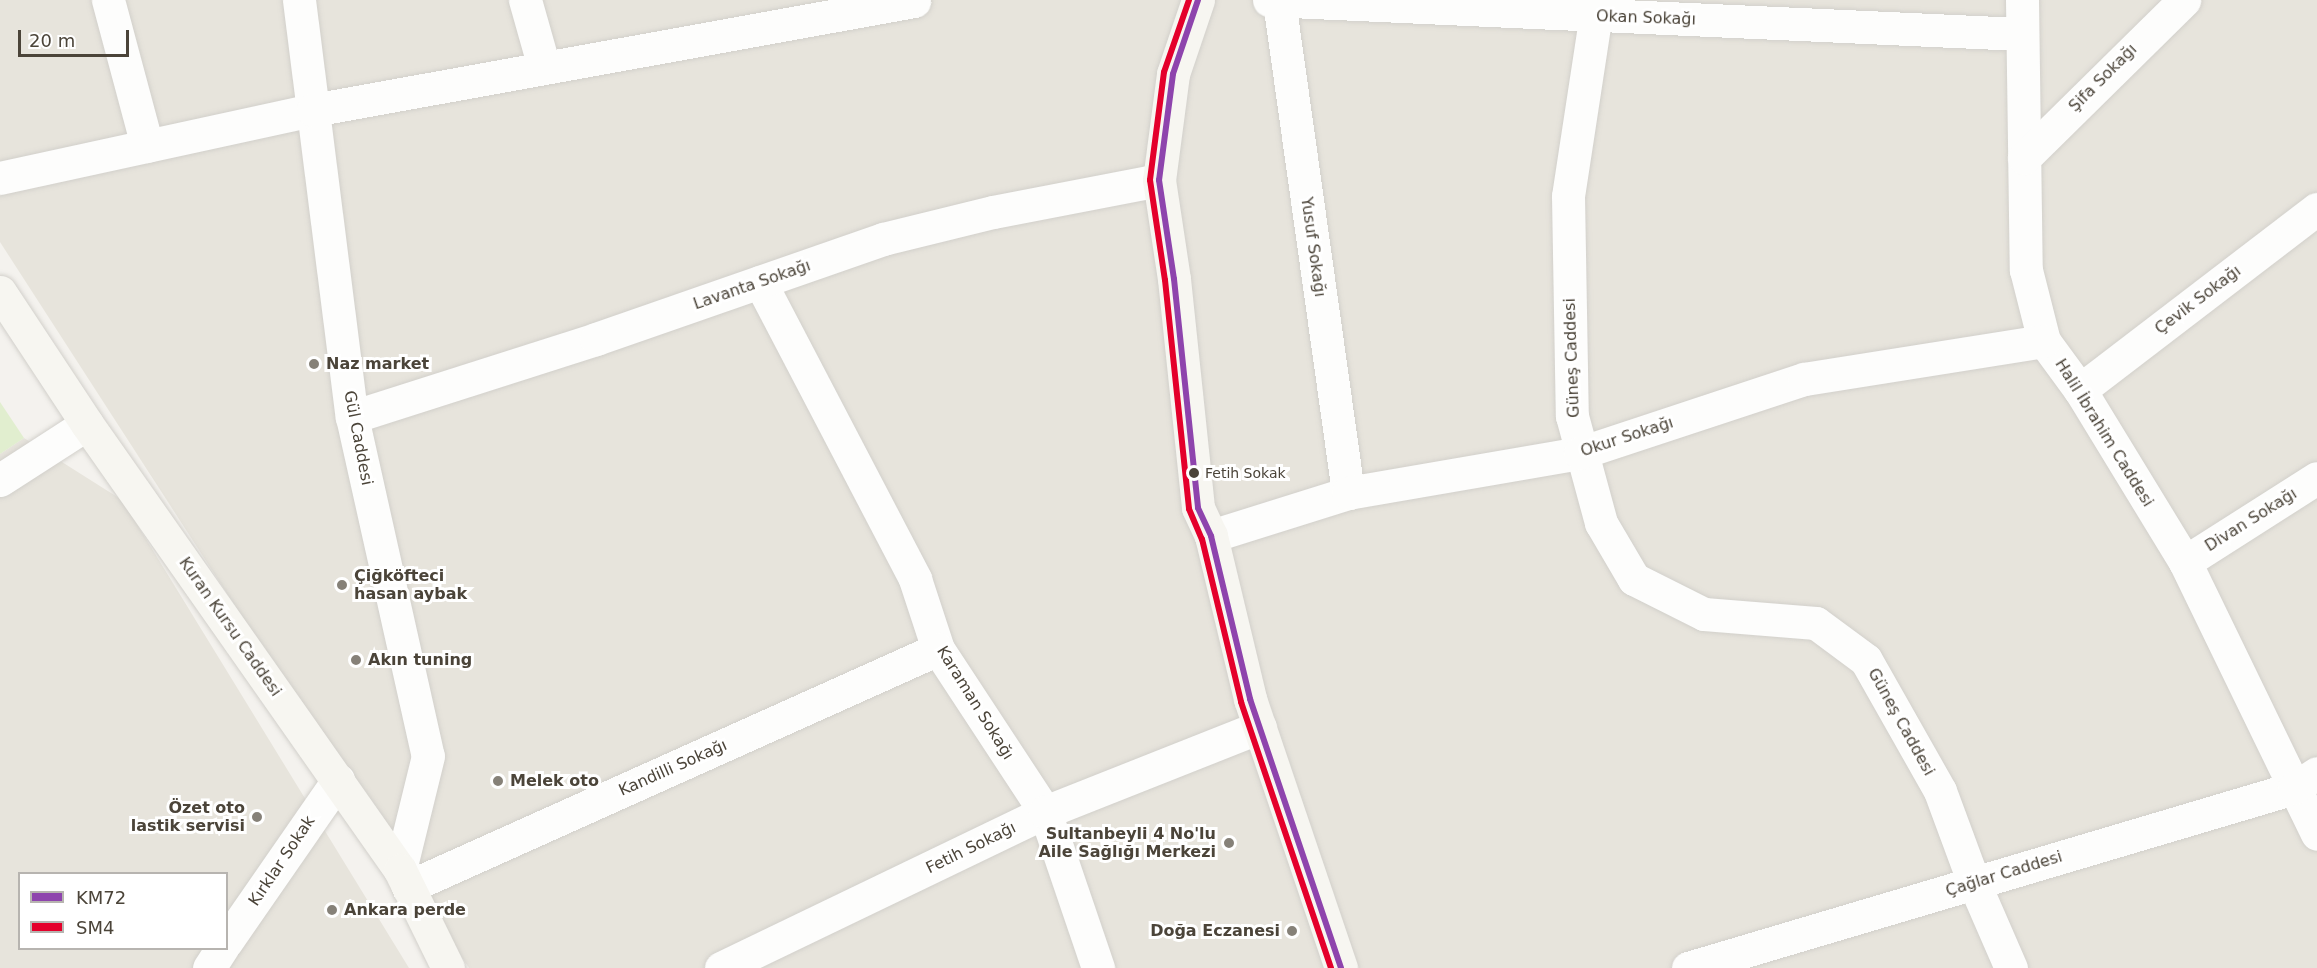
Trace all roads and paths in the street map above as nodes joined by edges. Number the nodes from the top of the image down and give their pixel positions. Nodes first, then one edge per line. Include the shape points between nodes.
1 (108, 0) edge
2 (299, 0) edge
3 (525, 0) edge
4 (1198, 0) edge
5 (1274, 0) edge
6 (2022, 0) edge
7 (2184, 0) edge
8 (914, 1) edge
9 (1596, 8) edge
10 (2022, 34) junction
11 (544, 67) junction
12 (314, 110) junction
13 (147, 146) junction
14 (2024, 158) junction
15 (0, 178) edge
16 (1159, 180) junction
17 (2317, 209) edge
18 (760, 282) junction
19 (0, 292) edge
20 (2044, 341) junction
21 (2080, 390) junction
22 (352, 417) junction
23 (87, 424) junction
24 (1580, 453) junction
25 (2317, 478) edge
26 (0, 480) edge
27 (1348, 493) junction
28 (1211, 537) junction
29 (2185, 562) junction
30 (938, 649) junction
31 (1260, 727) junction
32 (338, 780) junction
33 (2305, 780) edge
34 (1045, 812) junction
35 (2317, 834) edge
36 (404, 878) junction
37 (1974, 883) junction
38 (228, 939) edge
39 (221, 950) edge
40 (209, 968) edge
41 (448, 968) edge
42 (721, 968) edge
43 (1098, 968) edge
44 (1341, 968) edge
45 (1688, 968) edge
46 (2011, 968) edge

1 - 13 street
2 - 12 street, Gül Caddesi
3 - 11 street
4 - 16 street via 1173,74
5 - 9 street, Okan Sokağı
5 - 27 street, Yusuf Sokağı
6 - 10 street, Halil İbrahim Caddesi
7 - 14 street, Şifa Sokağı
8 - 11 street
9 - 10 street, Okan Sokağı
9 - 24 street, Güneş Caddesi via 1568,196 1572,416
10 - 14 street, Halil İbrahim Caddesi
11 - 12 street
12 - 13 street
12 - 22 street, Gül Caddesi
13 - 15 street
14 - 20 street, Halil İbrahim Caddesi via 2026,270
16 - 18 street, Lavanta Sokağı via 993,212 883,239
16 - 28 street via 1174,279 1198,508
17 - 21 street, Çevik Sokağı
18 - 22 street, Lavanta Sokağı
18 - 30 street, Karaman Sokağı via 915,579
19 - 23 street, Kuran Kursu Caddesi
20 - 21 street, Halil İbrahim Caddesi
20 - 24 street, Okur Sokağı via 1804,379
21 - 29 street, Halil İbrahim Caddesi
22 - 36 street, Gül Caddesi via 428,756
23 - 26 street
23 - 32 street, Kuran Kursu Caddesi
24 - 27 street, Okur Sokağı
24 - 37 street, Güneş Caddesi via 1601,524 1634,579 1704,614 1816,623 1866,660 1940,791
25 - 29 street, Divan Sokağı
27 - 28 street, Okur Sokağı
28 - 31 street
29 - 33 street, Halil İbrahim Caddesi
30 - 34 street, Karaman Sokağı
30 - 36 street, Kandilli Sokağı
31 - 34 street, Fetih Sokağı
31 - 44 street
32 - 36 street, Kuran Kursu Caddesi
32 - 38 street, Kırklar Sokak
33 - 35 street, Halil İbrahim Caddesi
33 - 37 street, Çağlar Caddesi
34 - 42 street, Fetih Sokağı
34 - 43 street, Karaman Sokağı
36 - 41 street, Kuran Kursu Caddesi
37 - 45 street, Çağlar Caddesi
37 - 46 street, Güneş Caddesi
39 - 40 street

